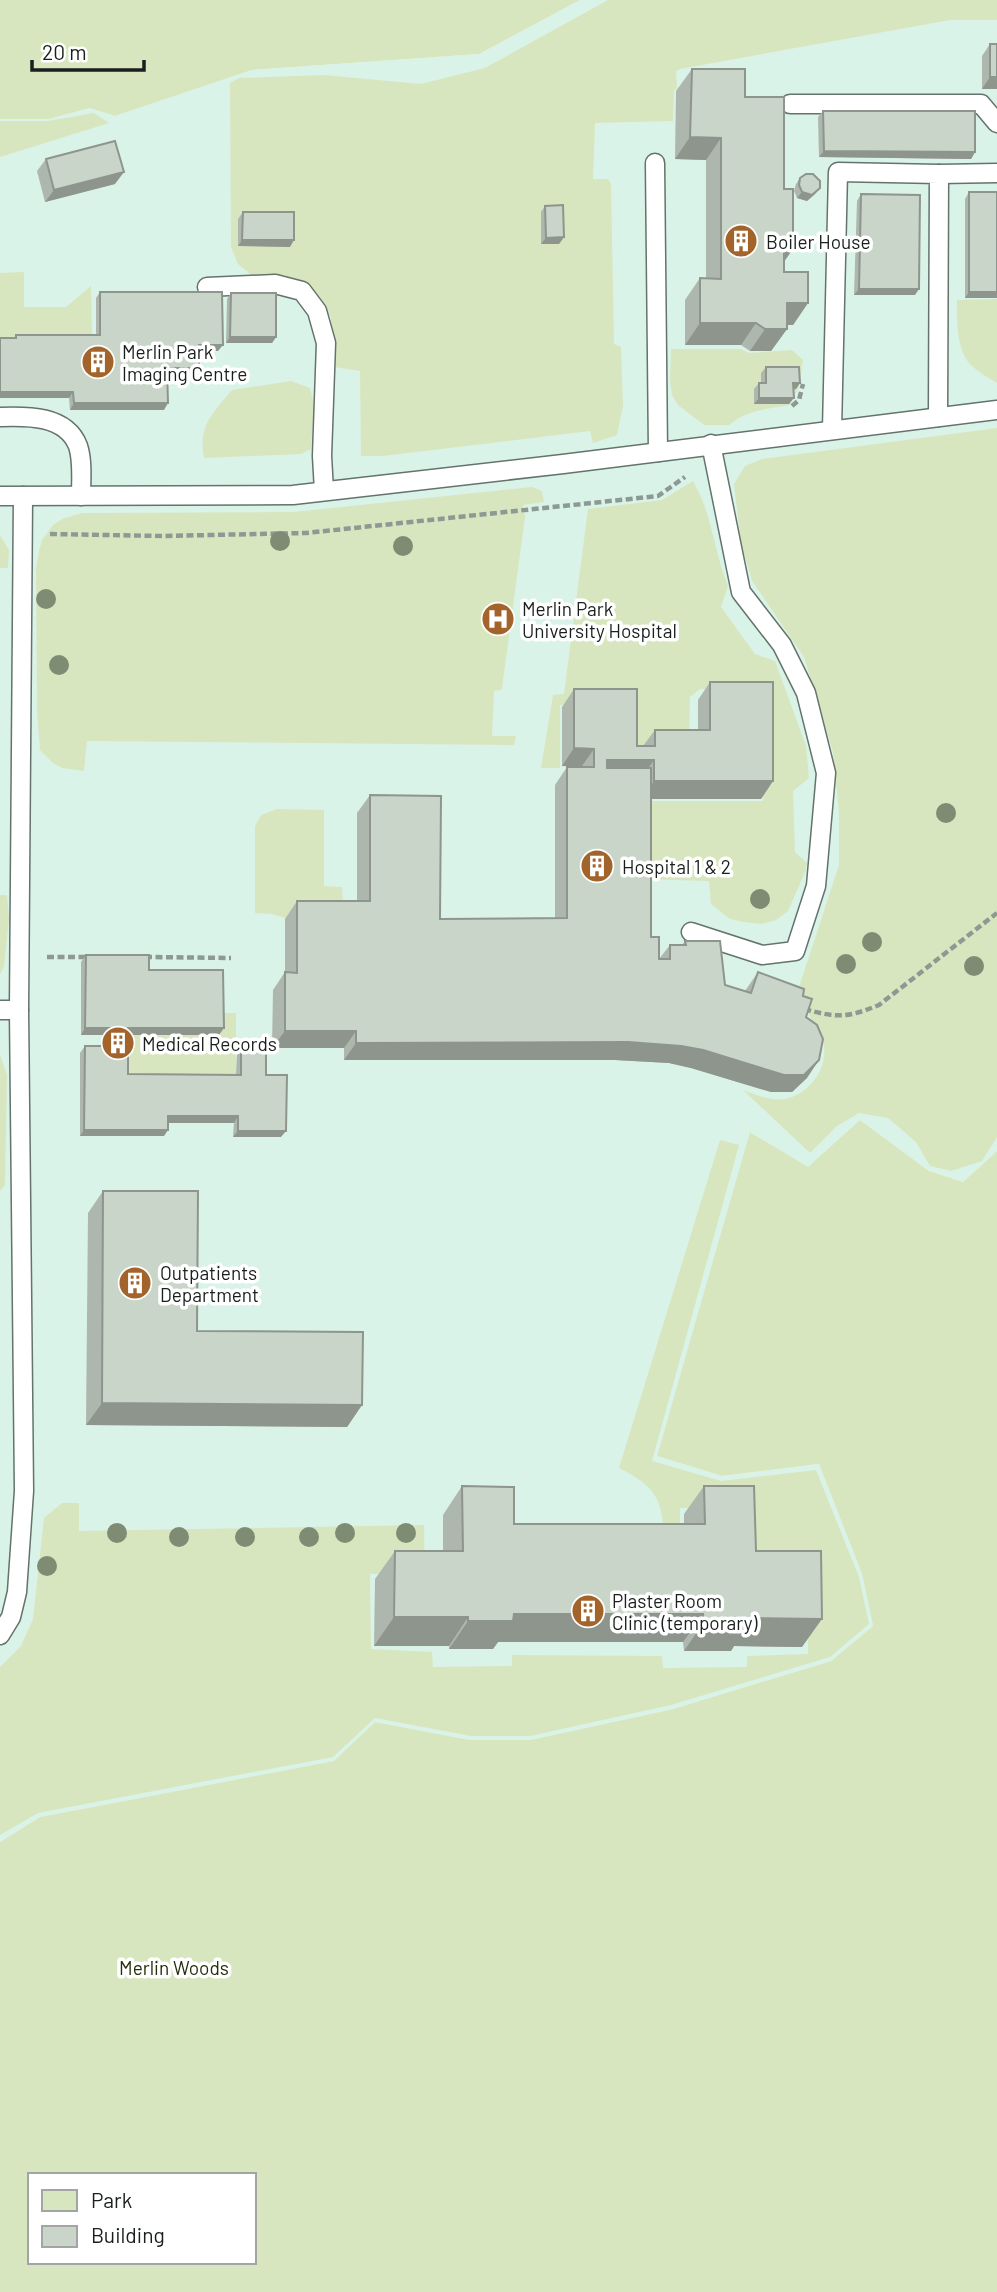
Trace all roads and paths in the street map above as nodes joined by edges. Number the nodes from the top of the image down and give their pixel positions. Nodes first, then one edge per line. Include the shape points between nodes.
1 (790, 104) dead end
2 (997, 123) edge
3 (655, 163) dead end
4 (997, 173) edge
5 (939, 174) junction
6 (207, 287) dead end
7 (997, 410) edge
8 (0, 417) edge
9 (938, 417) junction
10 (832, 429) junction
11 (711, 444) junction
12 (658, 452) junction
13 (324, 491) junction
14 (0, 496) edge
15 (23, 496) junction
16 (81, 496) junction
17 (997, 913) edge
18 (691, 932) dead end
19 (19, 957) junction
20 (99, 957) edge
21 (138, 957) edge
22 (231, 958) dead end
23 (794, 1003) edge
24 (0, 1010) edge
25 (19, 1010) junction
26 (0, 1635) edge

1 - 2 lane via 981,104
3 - 12 lane
4 - 5 lane
5 - 9 lane
5 - 10 lane via 838,173
6 - 13 lane via 275,284 302,291 317,311 326,343
7 - 9 lane
8 - 16 lane via 50,421 69,431 78,446
9 - 10 lane
10 - 11 lane
11 - 12 lane
11 - 18 lane via 741,592 782,645 806,693 826,773 816,886 795,951 762,956
12 - 13 lane
13 - 16 lane
14 - 15 lane
15 - 16 lane
15 - 19 lane
17 - 23 path via 879,1005 834,1017
19 - 20 path
19 - 25 lane
21 - 22 path
24 - 25 lane
25 - 26 lane via 24,1491 17,1592 11,1618

